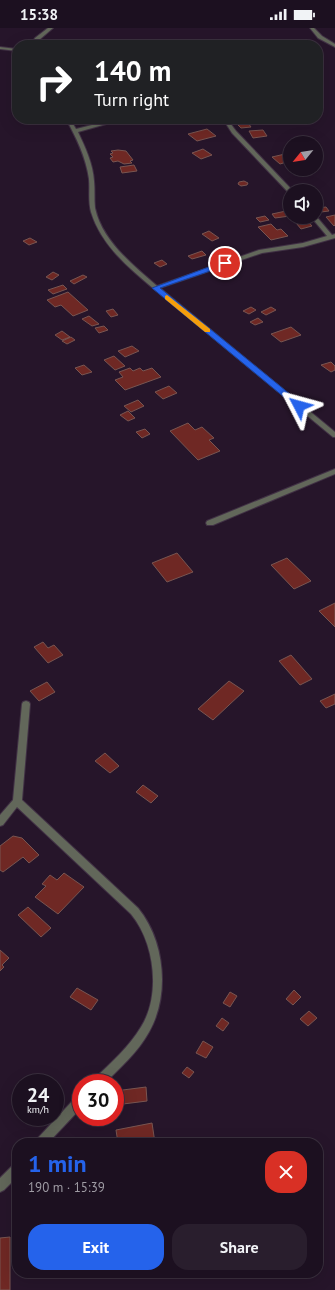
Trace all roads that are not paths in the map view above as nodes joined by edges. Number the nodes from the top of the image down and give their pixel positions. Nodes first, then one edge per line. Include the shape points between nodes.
1 (50, 28) edge
2 (312, 28) edge
3 (36, 40) edge
4 (335, 46) edge
5 (0, 48) edge
6 (12, 49) edge
7 (71, 124) edge
8 (102, 124) edge
9 (229, 124) edge
10 (75, 131) junction
11 (283, 184) edge
12 (321, 224) edge
13 (333, 237) edge
14 (156, 288) junction
15 (335, 435) edge
16 (335, 471) edge
17 (210, 523) dead end
18 (26, 704) dead end
19 (16, 801) junction
20 (0, 822) edge
21 (106, 1074) edge
22 (72, 1110) edge
23 (46, 1138) edge
24 (12, 1174) edge
25 (0, 1186) edge

1 - 3 street
2 - 4 street via 320,37
5 - 6 street
7 - 10 street
8 - 10 street
9 - 11 street
10 - 14 street via 86,157 91,176 93,212 103,235 134,269
12 - 13 street
13 - 14 street via 303,245 261,251
14 - 15 street
16 - 17 street
18 - 19 street
19 - 20 street
19 - 21 street via 138,915 151,941 157,966 154,1008 149,1021 132,1046
22 - 23 street
24 - 25 street

